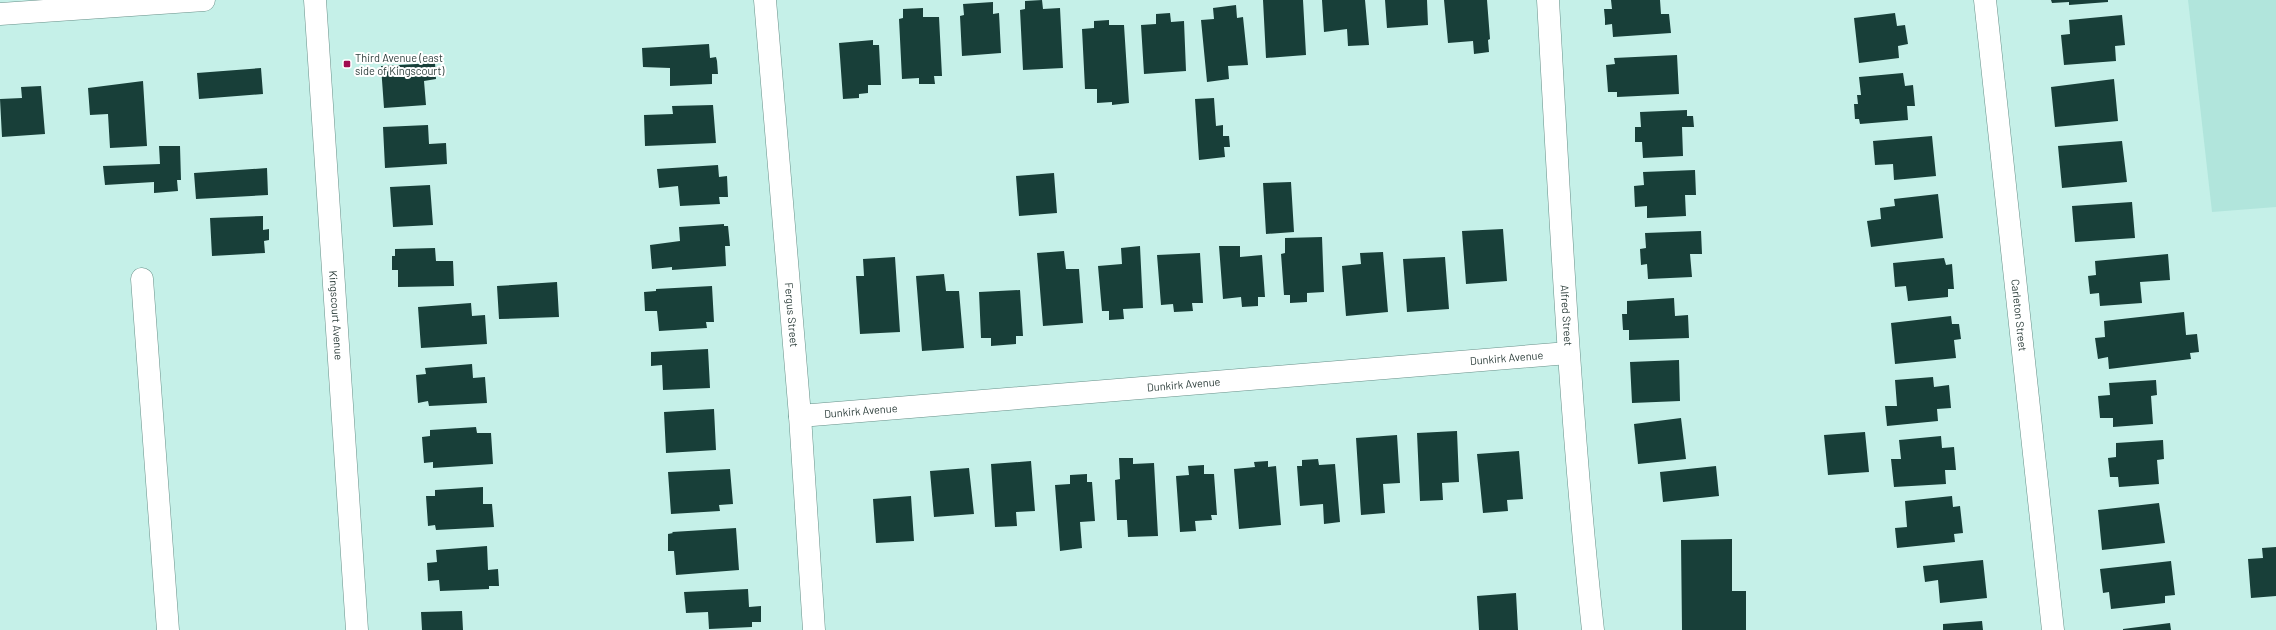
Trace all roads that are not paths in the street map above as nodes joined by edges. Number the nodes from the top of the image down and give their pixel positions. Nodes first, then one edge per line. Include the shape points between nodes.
1 (204, 0) edge
2 (314, 0) edge
3 (765, 0) edge
4 (1548, 0) edge
5 (1985, 0) edge
6 (0, 14) edge
7 (142, 279) dead end
8 (1568, 353) junction
9 (800, 416) junction
10 (168, 630) edge
11 (357, 630) edge
12 (814, 630) edge
13 (1593, 630) edge
14 (2053, 630) edge

1 - 6 street
2 - 11 street, Kingscourt Avenue
3 - 9 street, Fergus Street
4 - 8 street, Alfred Street
5 - 14 street, Carleton Street
7 - 10 street
8 - 9 street, Dunkirk Avenue
8 - 13 street, Alfred Street via 1579,502
9 - 12 street, Fergus Street

